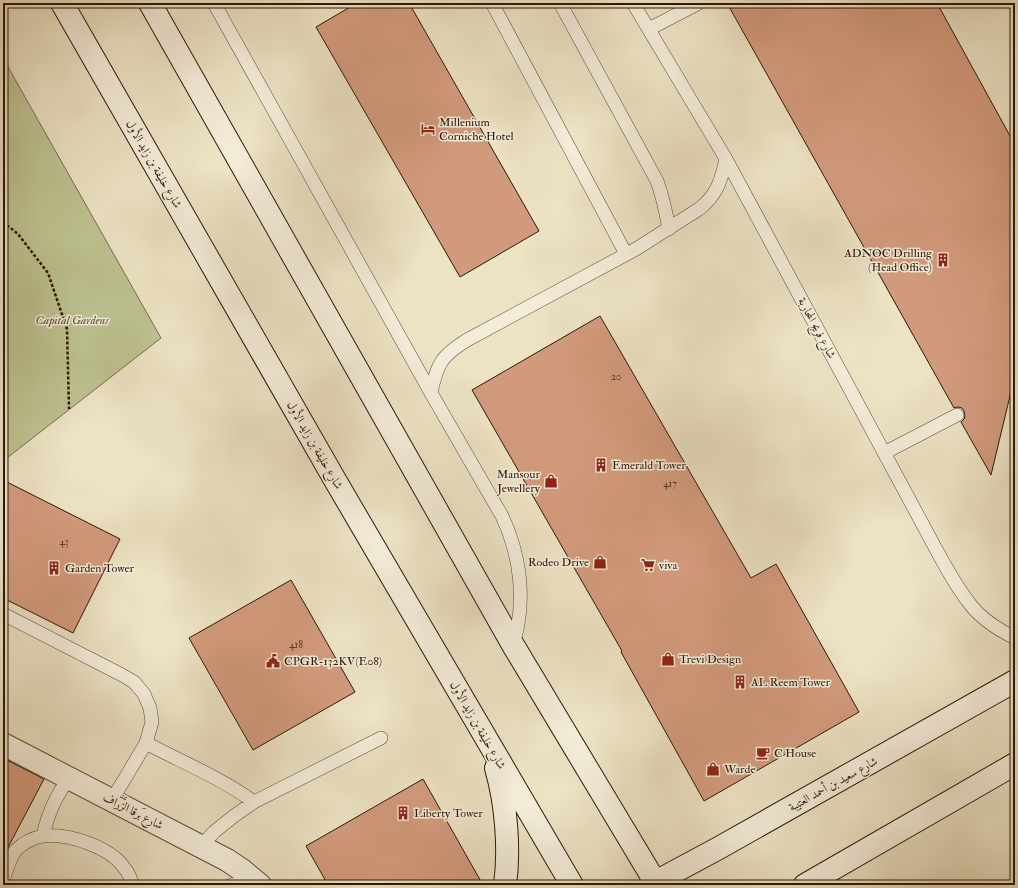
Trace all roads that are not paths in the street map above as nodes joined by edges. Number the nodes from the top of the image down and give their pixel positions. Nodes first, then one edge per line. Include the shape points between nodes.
1 (62, 3) edge
2 (150, 3) edge
3 (214, 3) edge
4 (492, 3) edge
5 (560, 3) edge
6 (633, 3) edge
7 (698, 3) edge
8 (649, 29) junction
9 (726, 159) junction
10 (669, 229) junction
11 (626, 254) junction
12 (431, 394) junction
13 (958, 415) dead end
14 (884, 453) junction
15 (3, 614) edge
16 (1015, 638) edge
17 (513, 646) junction
18 (1015, 681) edge
19 (381, 738) dead end
20 (146, 743) junction
21 (3, 744) edge
22 (489, 744) junction
23 (1015, 764) edge
24 (69, 778) junction
25 (112, 800) junction
26 (254, 802) junction
27 (43, 836) junction
28 (201, 846) junction
29 (3, 881) edge
30 (258, 883) edge
31 (654, 884) edge
32 (134, 885) edge
33 (231, 885) edge
34 (506, 885) edge
35 (572, 885) edge
36 (805, 885) edge

1 - 22 main road, شارع خليفة بن زايد الأول
2 - 17 main road
3 - 12 lane
4 - 11 lane
5 - 10 lane via 657,181 663,196
6 - 8 lane, شارع فريج المحاربة
7 - 8 lane
8 - 9 lane, شارع فريج المحاربة
9 - 10 lane via 723,174 712,198 699,210
9 - 14 lane, شارع فريج المحاربة
10 - 11 lane
11 - 12 lane via 454,348 437,369
12 - 17 lane via 502,516 510,536 520,580 518,624
13 - 14 lane
14 - 16 lane, شارع فريج المحاربة via 958,587 971,605 987,620
15 - 20 lane via 134,682 144,694 150,708 152,722
17 - 31 main road
18 - 31 main road, شارع سعيد بن أحمد العتيبة
19 - 26 lane
20 - 25 lane
20 - 26 lane via 220,781
21 - 24 main road, شارع بَرقا الزَّرَّاف
22 - 34 main road via 499,777 505,812
22 - 35 main road, شارع خليفة بن زايد الأول
23 - 36 main road
24 - 25 main road, شارع بَرقا الزَّرَّاف
24 - 27 lane via 52,805
25 - 28 main road, شارع بَرقا الزَّرَّاف
26 - 28 lane via 214,832
27 - 29 lane via 28,841 15,851
27 - 32 lane via 77,840 103,850 125,868
28 - 30 main road, شارع بَرقا الزَّرَّاف via 227,860
30 - 33 lane

